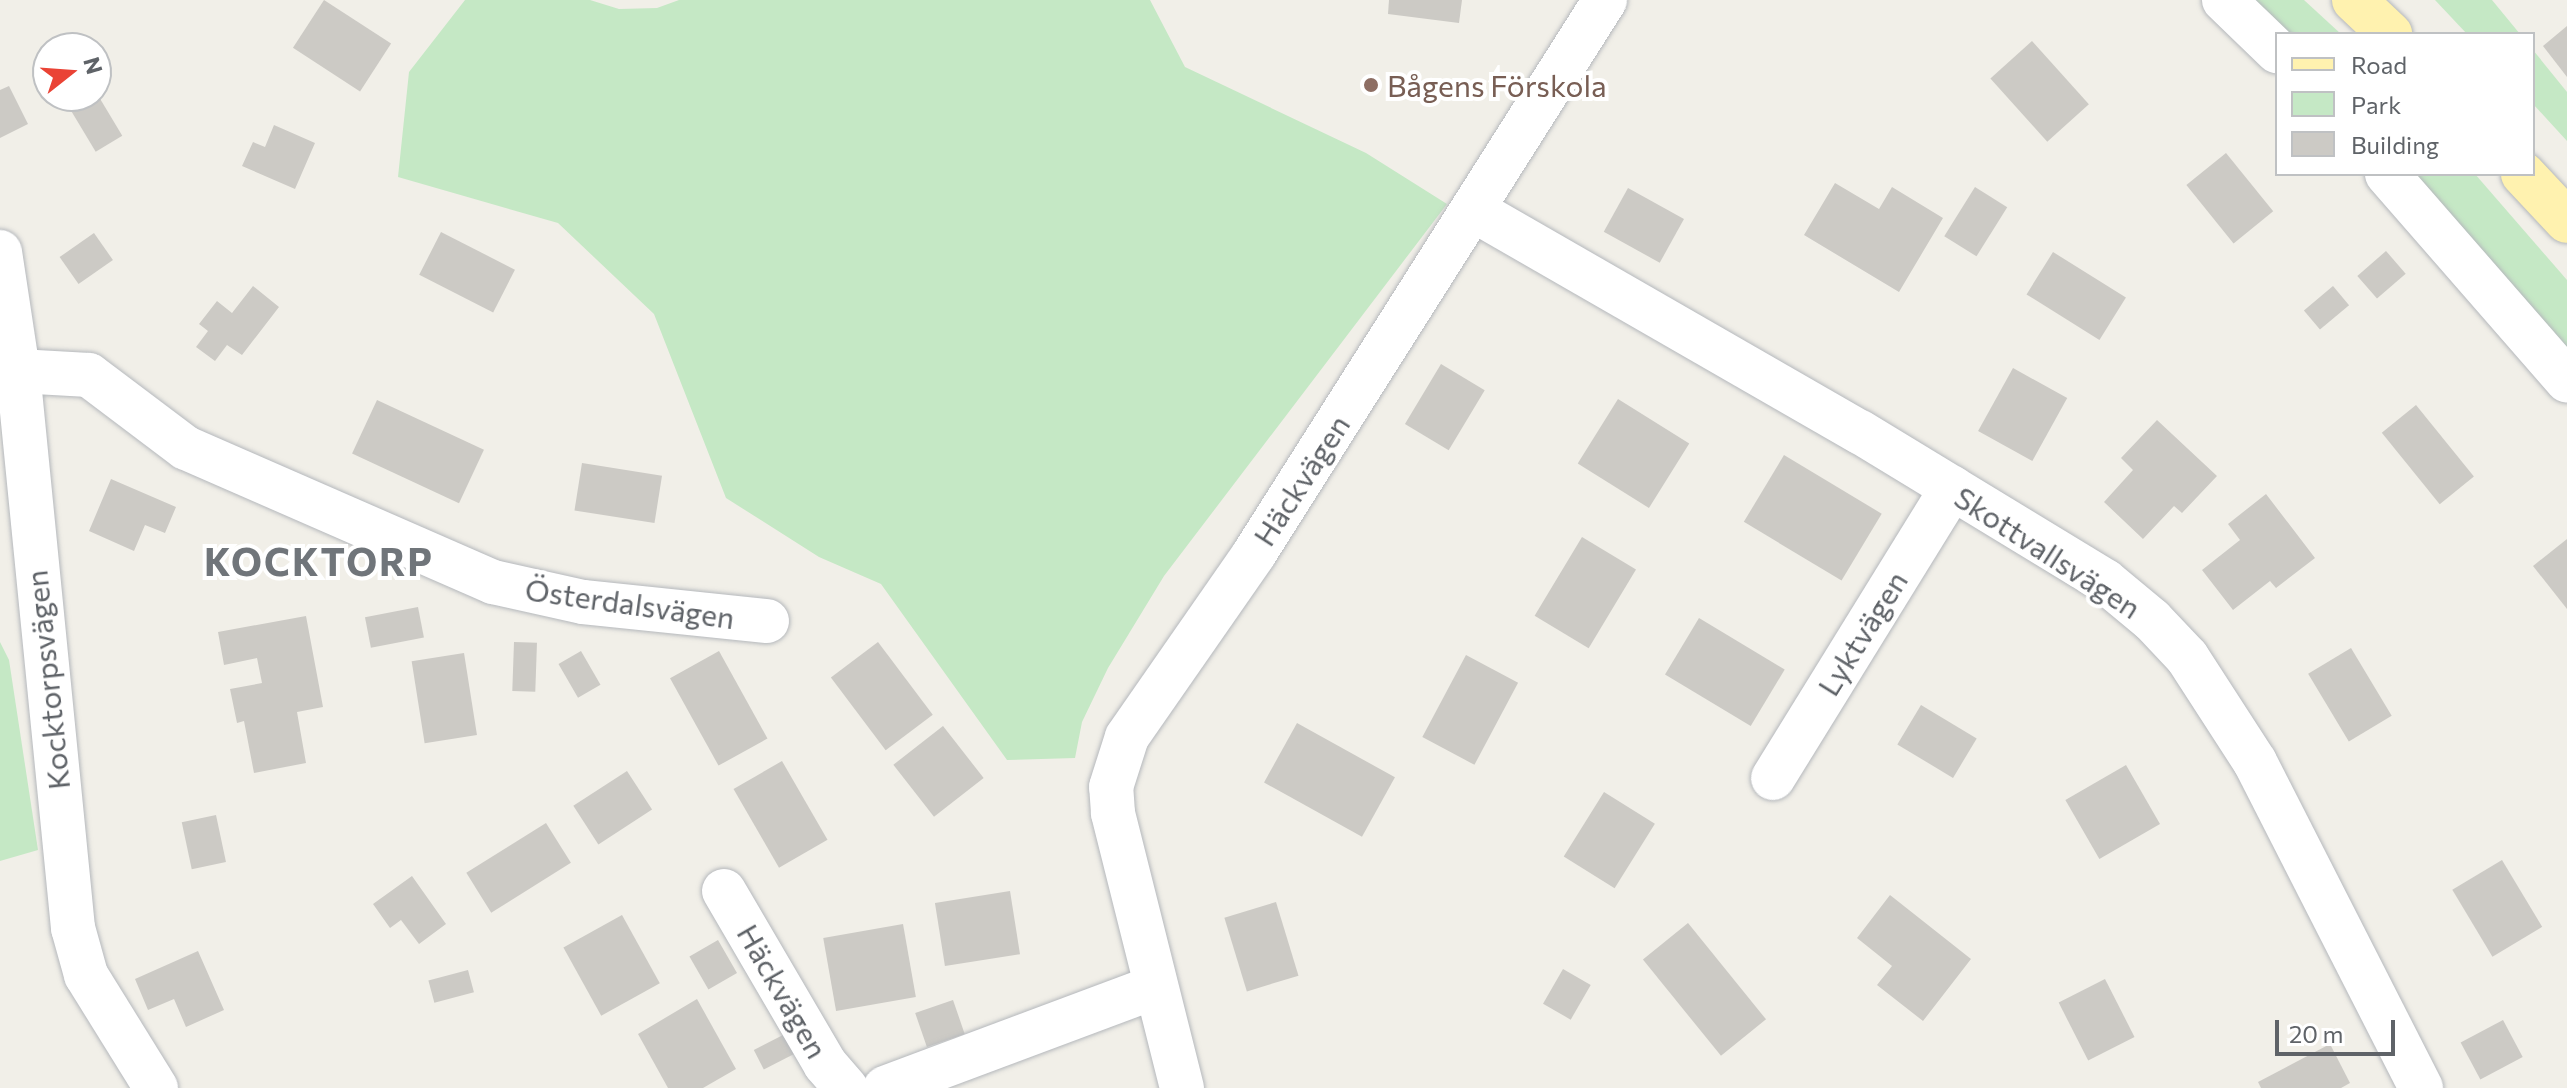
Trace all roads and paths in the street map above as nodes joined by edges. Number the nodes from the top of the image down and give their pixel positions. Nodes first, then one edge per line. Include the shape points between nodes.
1 (1605, 0) edge
2 (2224, 0) edge
3 (2354, 0) edge
4 (2388, 32) edge
5 (2275, 49) edge
6 (2389, 176) edge
7 (2525, 176) edge
8 (1475, 211) junction
9 (2567, 221) edge
10 (0, 252) edge
11 (18, 371) junction
12 (2567, 380) edge
13 (1952, 488) junction
14 (767, 621) dead end
15 (1773, 778) dead end
16 (724, 891) dead end
17 (1155, 987) junction
18 (156, 1088) edge
19 (846, 1088) edge
20 (885, 1088) edge
21 (1182, 1088) edge
22 (2421, 1088) edge

1 - 8 street, Häckvägen
2 - 5 street
3 - 4 main road
6 - 12 street
7 - 9 main road
8 - 13 street, Skottvallsvägen via 1714,345
8 - 17 street, Häckvägen via 1254,554 1127,737 1111,787 1113,813
10 - 11 street, Kocktorpsvägen
11 - 14 street, Österdalsvägen via 89,375 186,448 493,582 583,602
11 - 18 street, Kocktorpsvägen via 73,928 86,975
13 - 15 street, Lyktvägen
13 - 22 street, Skottvallsvägen via 2105,581 2187,657 2255,762
16 - 19 street, Häckvägen via 825,1064
17 - 20 street
17 - 21 street, Häckvägen

